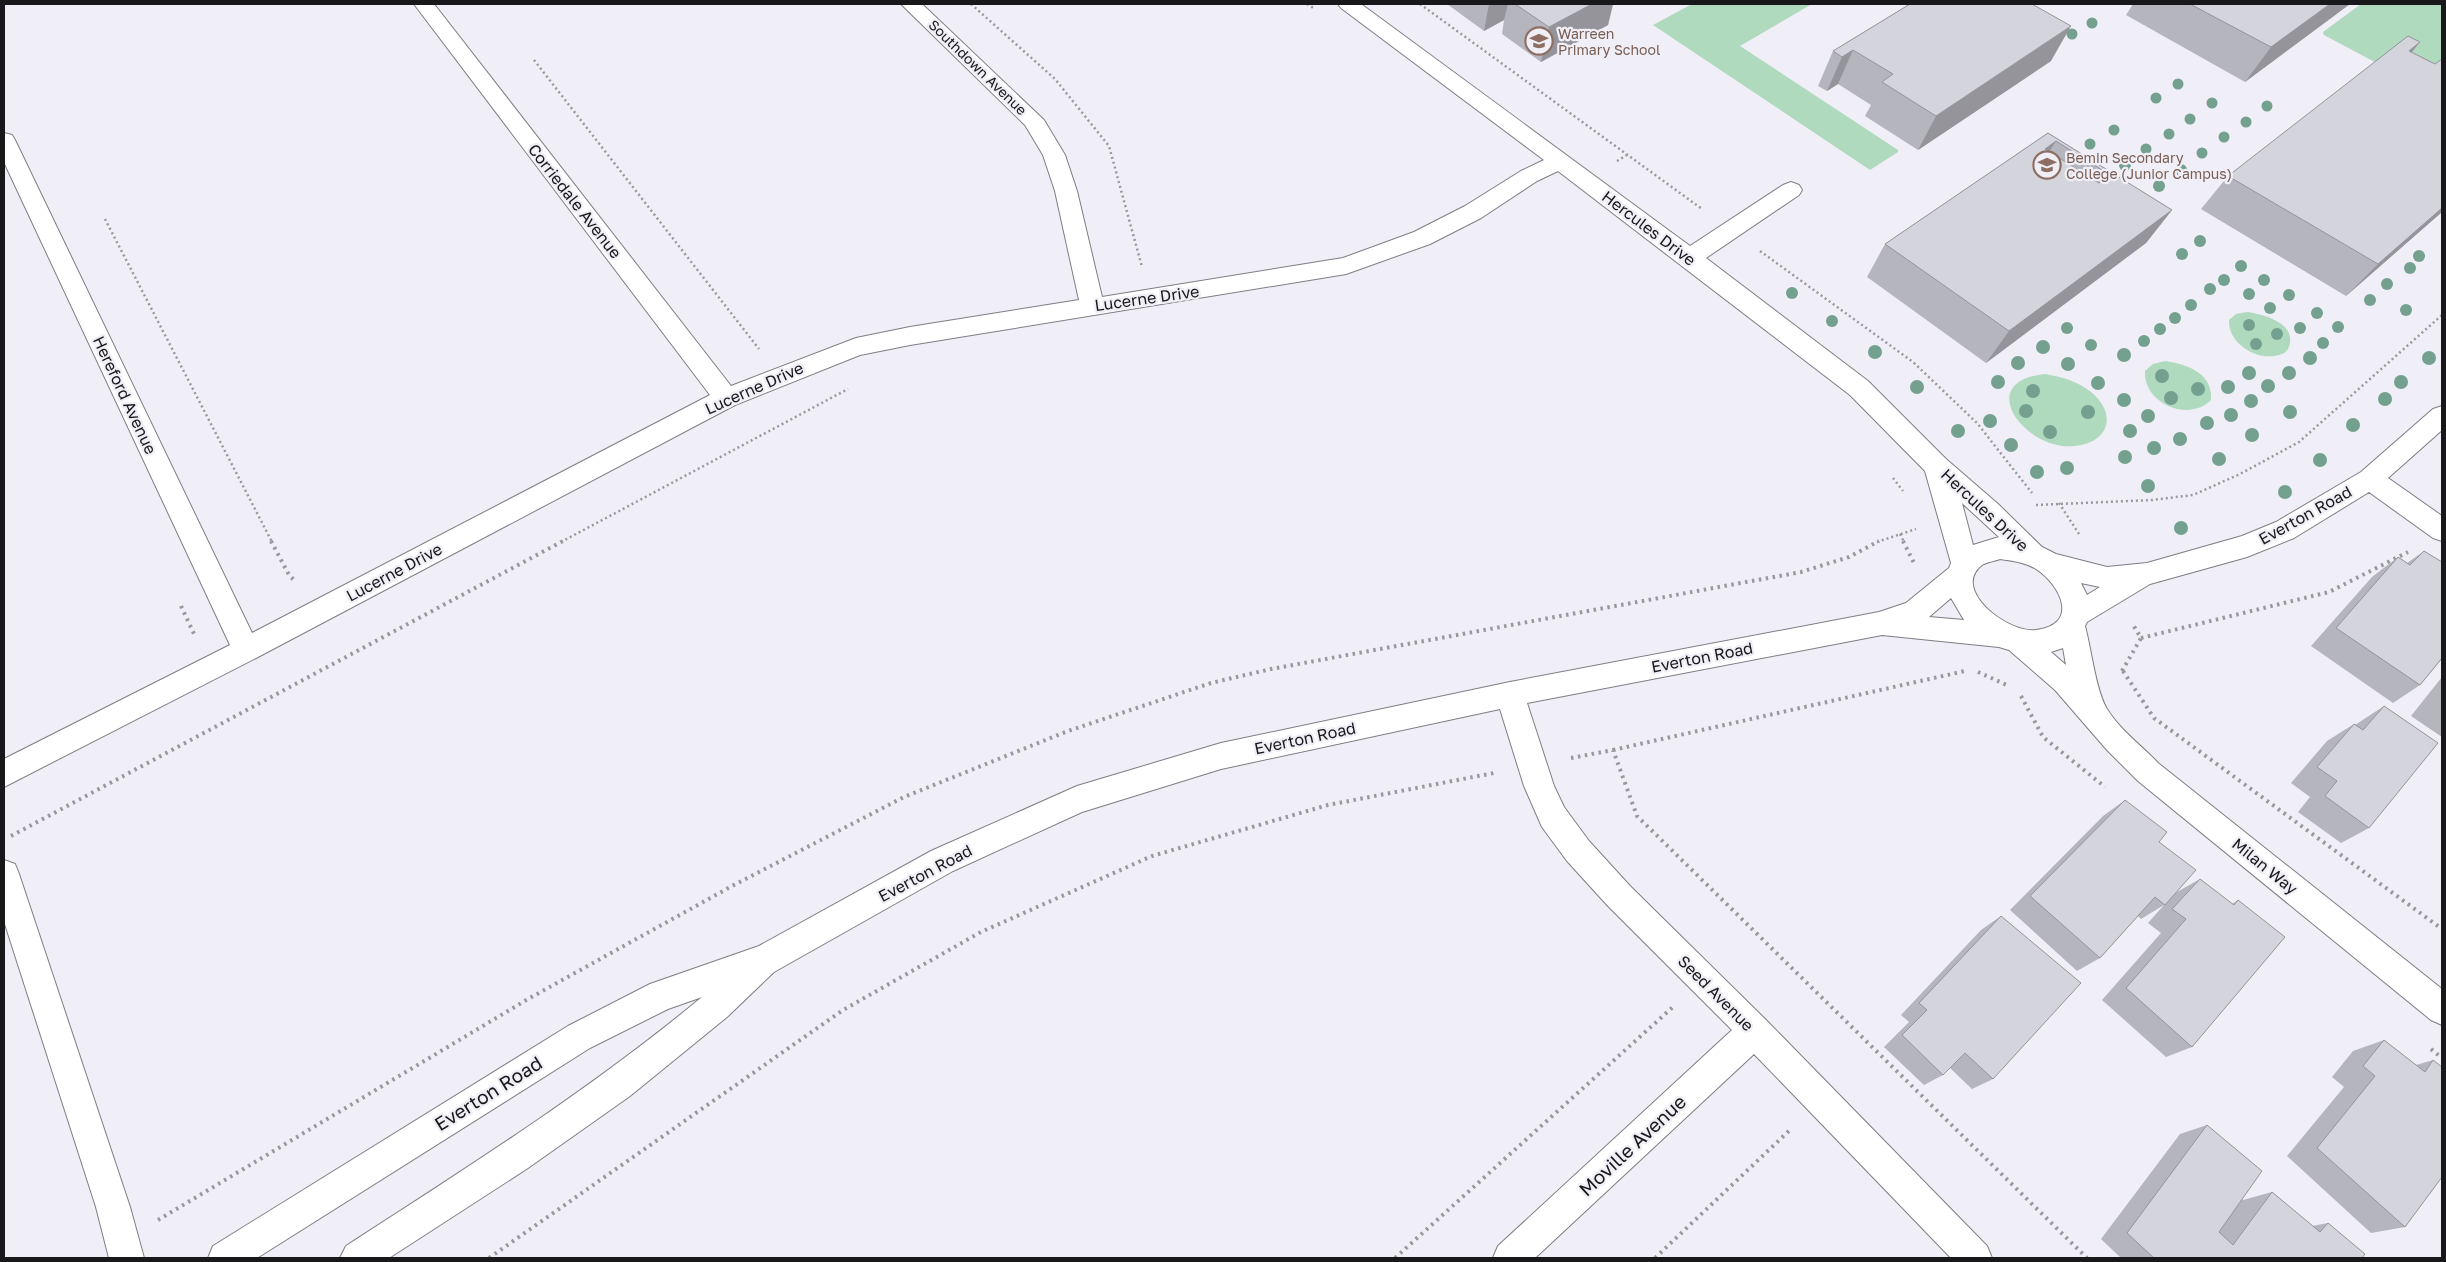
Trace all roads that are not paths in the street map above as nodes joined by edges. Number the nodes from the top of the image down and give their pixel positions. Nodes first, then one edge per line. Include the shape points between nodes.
1 (424, 4) edge
2 (911, 4) edge
3 (1348, 4) edge
4 (4, 140) edge
5 (1559, 162) junction
6 (1791, 190) dead end
7 (1690, 258) junction
8 (1092, 306) junction
9 (726, 398) junction
10 (2442, 416) edge
11 (1937, 466) junction
12 (2370, 479) junction
13 (2442, 530) edge
14 (2041, 559) junction
15 (1962, 569) junction
16 (2147, 574) junction
17 (2074, 620) junction
18 (1879, 624) junction
19 (2009, 638) junction
20 (246, 650) junction
21 (1510, 694) junction
22 (2095, 716) junction
23 (4, 774) edge
24 (4, 874) edge
25 (767, 959) junction
26 (2442, 1009) edge
27 (1755, 1031) junction
28 (126, 1258) edge
29 (225, 1258) edge
30 (358, 1258) edge
31 (1510, 1258) edge
32 (1975, 1258) edge

1 - 9 street, Corriedale Avenue
2 - 8 street, Southdown Avenue via 1033,120 1054,155 1066,191
3 - 5 street, Hercules Drive
4 - 20 street, Hereford Avenue
5 - 7 street, Hercules Drive
5 - 8 street, Lucerne Drive via 1422,238 1346,266
6 - 7 street
7 - 11 street, Hercules Drive via 1859,388
8 - 9 street, Lucerne Drive via 856,346
9 - 20 street, Lucerne Drive
10 - 12 street, Everton Road
11 - 14 street, Hercules Drive
11 - 15 street, Hercules Drive via 1948,499
12 - 13 street
12 - 16 street, Everton Road via 2277,533 2247,546
14 - 15 street via 2000,548 1974,555
14 - 16 street, Everton Road via 2107,578
14 - 17 street via 2071,587 2076,601
15 - 18 street, Everton Road via 1915,612
15 - 19 street via 1959,588 1964,602 1973,614
16 - 17 street, Everton Road
17 - 19 street via 2063,635 2051,641
17 - 22 street, Milan Way via 2081,672
18 - 19 street, Everton Road
18 - 21 street, Everton Road
19 - 22 street, Milan Way via 2065,681
20 - 23 street, Lucerne Drive
21 - 25 street, Everton Road via 1221,756 1077,800 942,861
21 - 27 street, Seed Avenue via 1553,817 1578,851 1619,896
22 - 26 street, Milan Way via 2148,772
24 - 28 street via 113,1207
25 - 29 street, Everton Road via 661,996 580,1037
25 - 30 street, Everton Road via 675,1040 606,1092 521,1152
27 - 31 street, Moville Avenue
27 - 32 street, Seed Avenue

